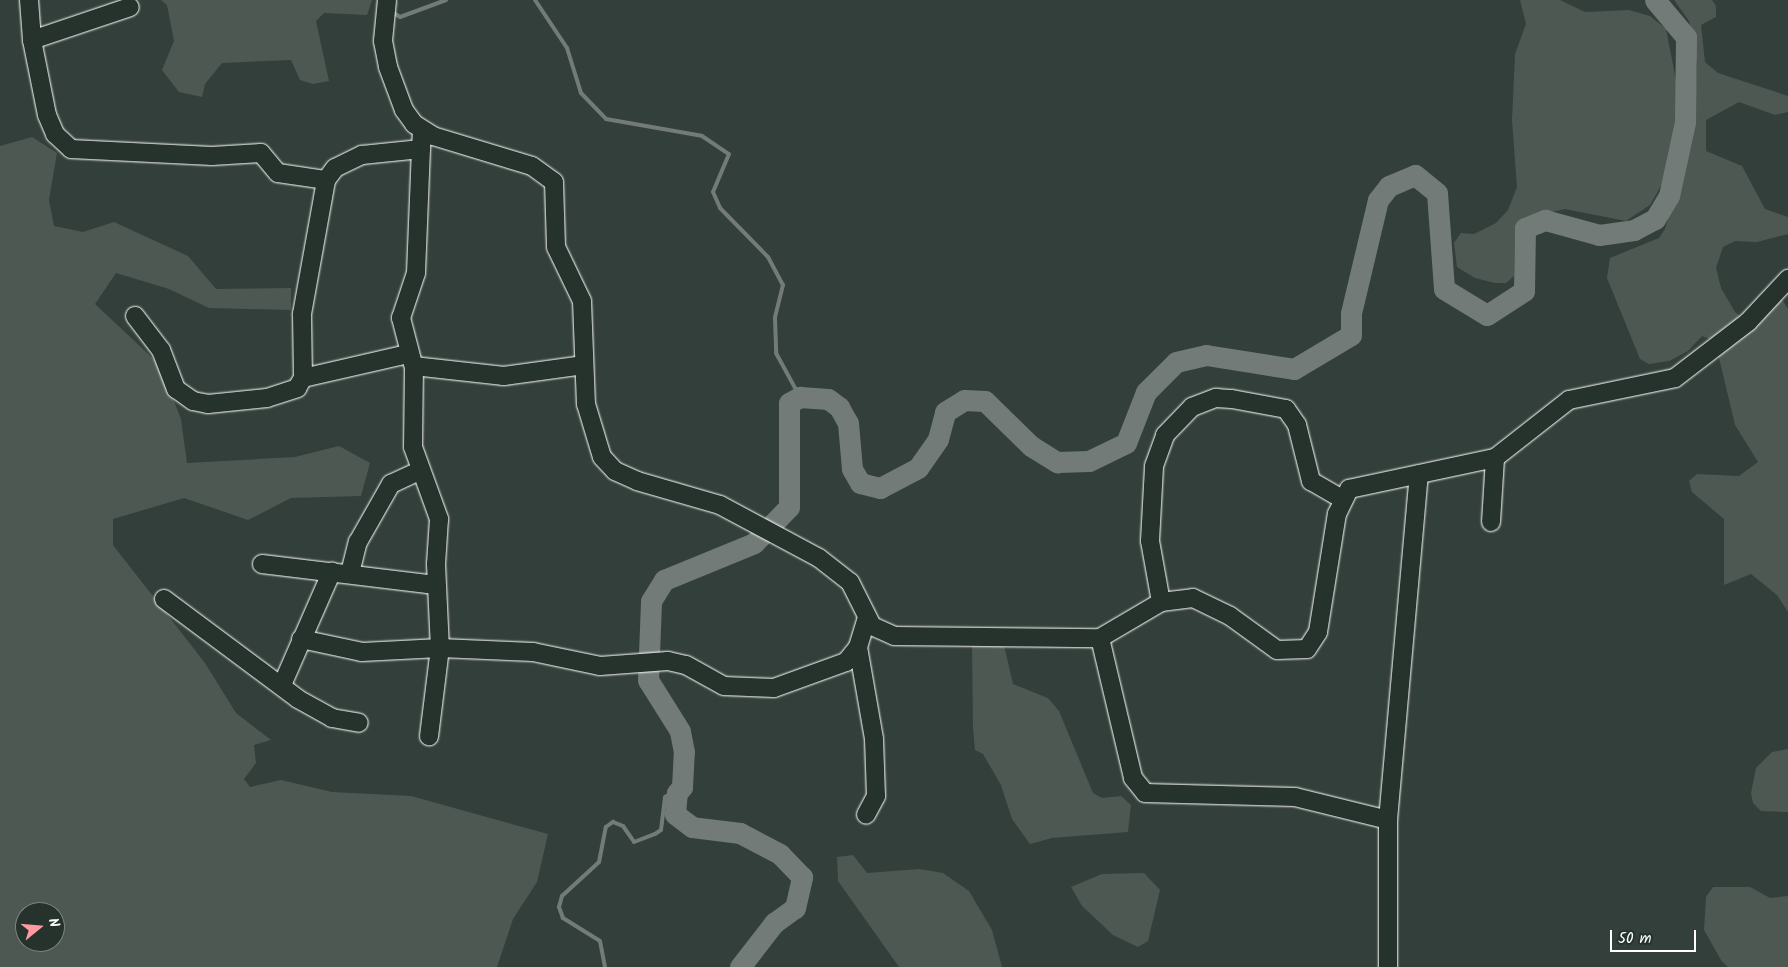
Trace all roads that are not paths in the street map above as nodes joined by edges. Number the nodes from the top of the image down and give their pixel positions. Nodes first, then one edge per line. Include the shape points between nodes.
1 (29, 0) edge
2 (387, 0) edge
3 (130, 7) dead end
4 (32, 40) junction
5 (421, 140) junction
6 (326, 180) junction
7 (1788, 278) edge
8 (135, 316) dead end
9 (411, 360) junction
10 (584, 365) junction
11 (303, 378) junction
12 (1495, 458) junction
13 (421, 470) junction
14 (1419, 474) junction
15 (1342, 499) junction
16 (1491, 522) dead end
17 (262, 564) dead end
18 (332, 571) junction
19 (350, 574) junction
20 (436, 584) junction
21 (164, 599) dead end
22 (1160, 602) junction
23 (866, 620) junction
24 (1100, 638) junction
25 (301, 639) junction
26 (858, 647) junction
27 (440, 648) junction
28 (282, 684) junction
29 (360, 723) dead end
30 (429, 736) dead end
31 (866, 815) dead end
32 (1388, 820) junction
33 (1388, 967) edge

1 - 4 street
2 - 5 street via 383,41 388,66 404,110
3 - 4 street
4 - 6 street via 51,127 71,149 212,156 261,153 278,173
5 - 6 street via 362,156 335,168
5 - 9 street via 416,273 402,318
5 - 10 street via 512,158 550,176 557,190 556,247 586,320
6 - 11 street via 302,314
7 - 12 street via 1748,322 1675,378 1569,400
8 - 11 street via 161,350 176,389 192,401 239,403 267,398 297,388
9 - 10 street via 504,376
9 - 11 street
9 - 13 street via 411,426
10 - 23 street via 589,423 602,456 615,471 706,500 819,558 850,582
12 - 14 street
12 - 16 street
13 - 19 street via 390,484 358,542
13 - 20 street via 439,519
14 - 15 street via 1359,484
14 - 32 street
15 - 22 street via 1318,632 1307,649 1277,650 1230,616 1192,598
15 - 22 street via 1310,482 1297,425 1286,410 1216,398 1192,407 1166,435 1154,466 1150,541
17 - 18 street
18 - 19 street
18 - 25 street
19 - 20 street
20 - 27 street
21 - 28 street
22 - 24 street
23 - 24 street via 894,636
23 - 26 street
24 - 32 street via 1133,778 1145,793 1295,797
25 - 27 street via 362,652
25 - 28 street
26 - 27 street via 846,662 830,671 774,688 724,686 686,665 668,661 634,660 600,666 533,652
26 - 31 street via 874,739 876,796
27 - 30 street
28 - 29 street via 332,718
32 - 33 street

